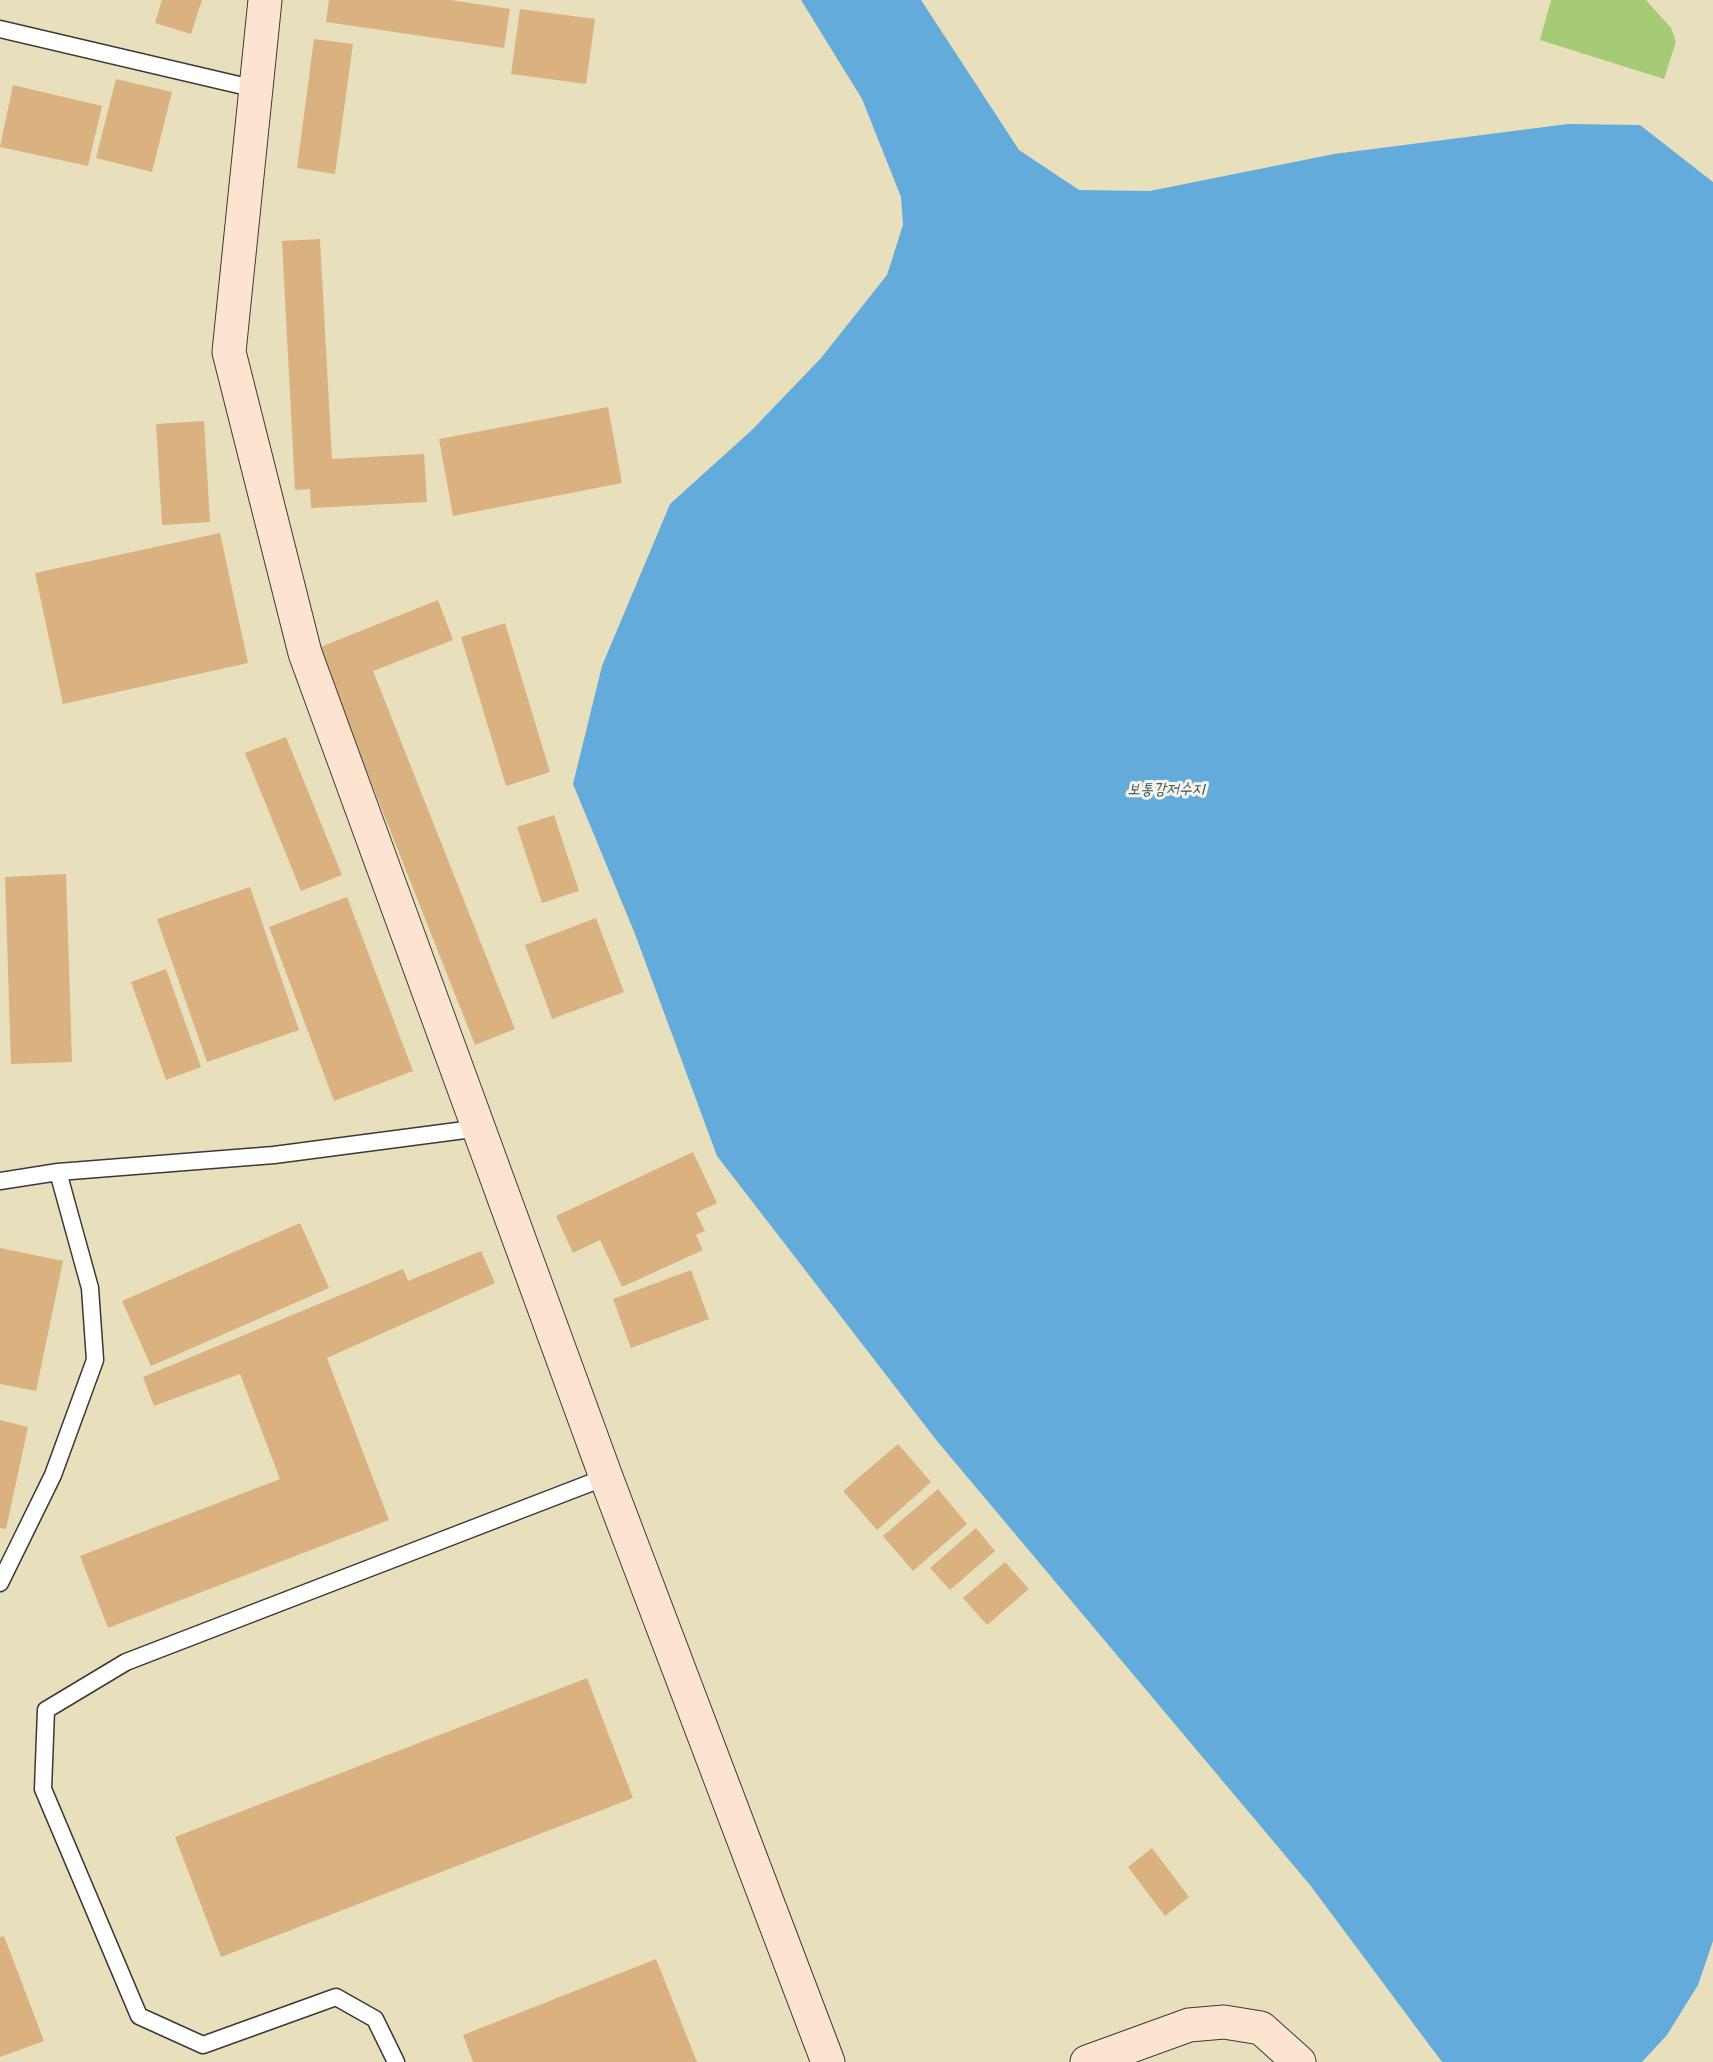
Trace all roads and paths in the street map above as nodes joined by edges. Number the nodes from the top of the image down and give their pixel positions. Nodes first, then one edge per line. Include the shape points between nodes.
1 (265, 0) edge
2 (0, 29) edge
3 (256, 89) junction
4 (480, 1128) junction
5 (58, 1172) junction
6 (0, 1181) edge
7 (606, 1477) junction
8 (0, 1583) edge
9 (396, 2062) edge
10 (828, 2062) edge
11 (1087, 2062) edge
12 (1299, 2062) edge

1 - 3 street
2 - 3 lane
3 - 4 street via 229,352 305,653
4 - 5 lane via 274,1155
4 - 7 street
5 - 6 lane
5 - 8 lane via 90,1288 95,1360 53,1475
7 - 9 lane via 126,1662 46,1710 44,1788 139,2016 203,2045 336,1997 375,2019
7 - 10 street
11 - 12 street via 1189,2025 1224,2022 1261,2028

